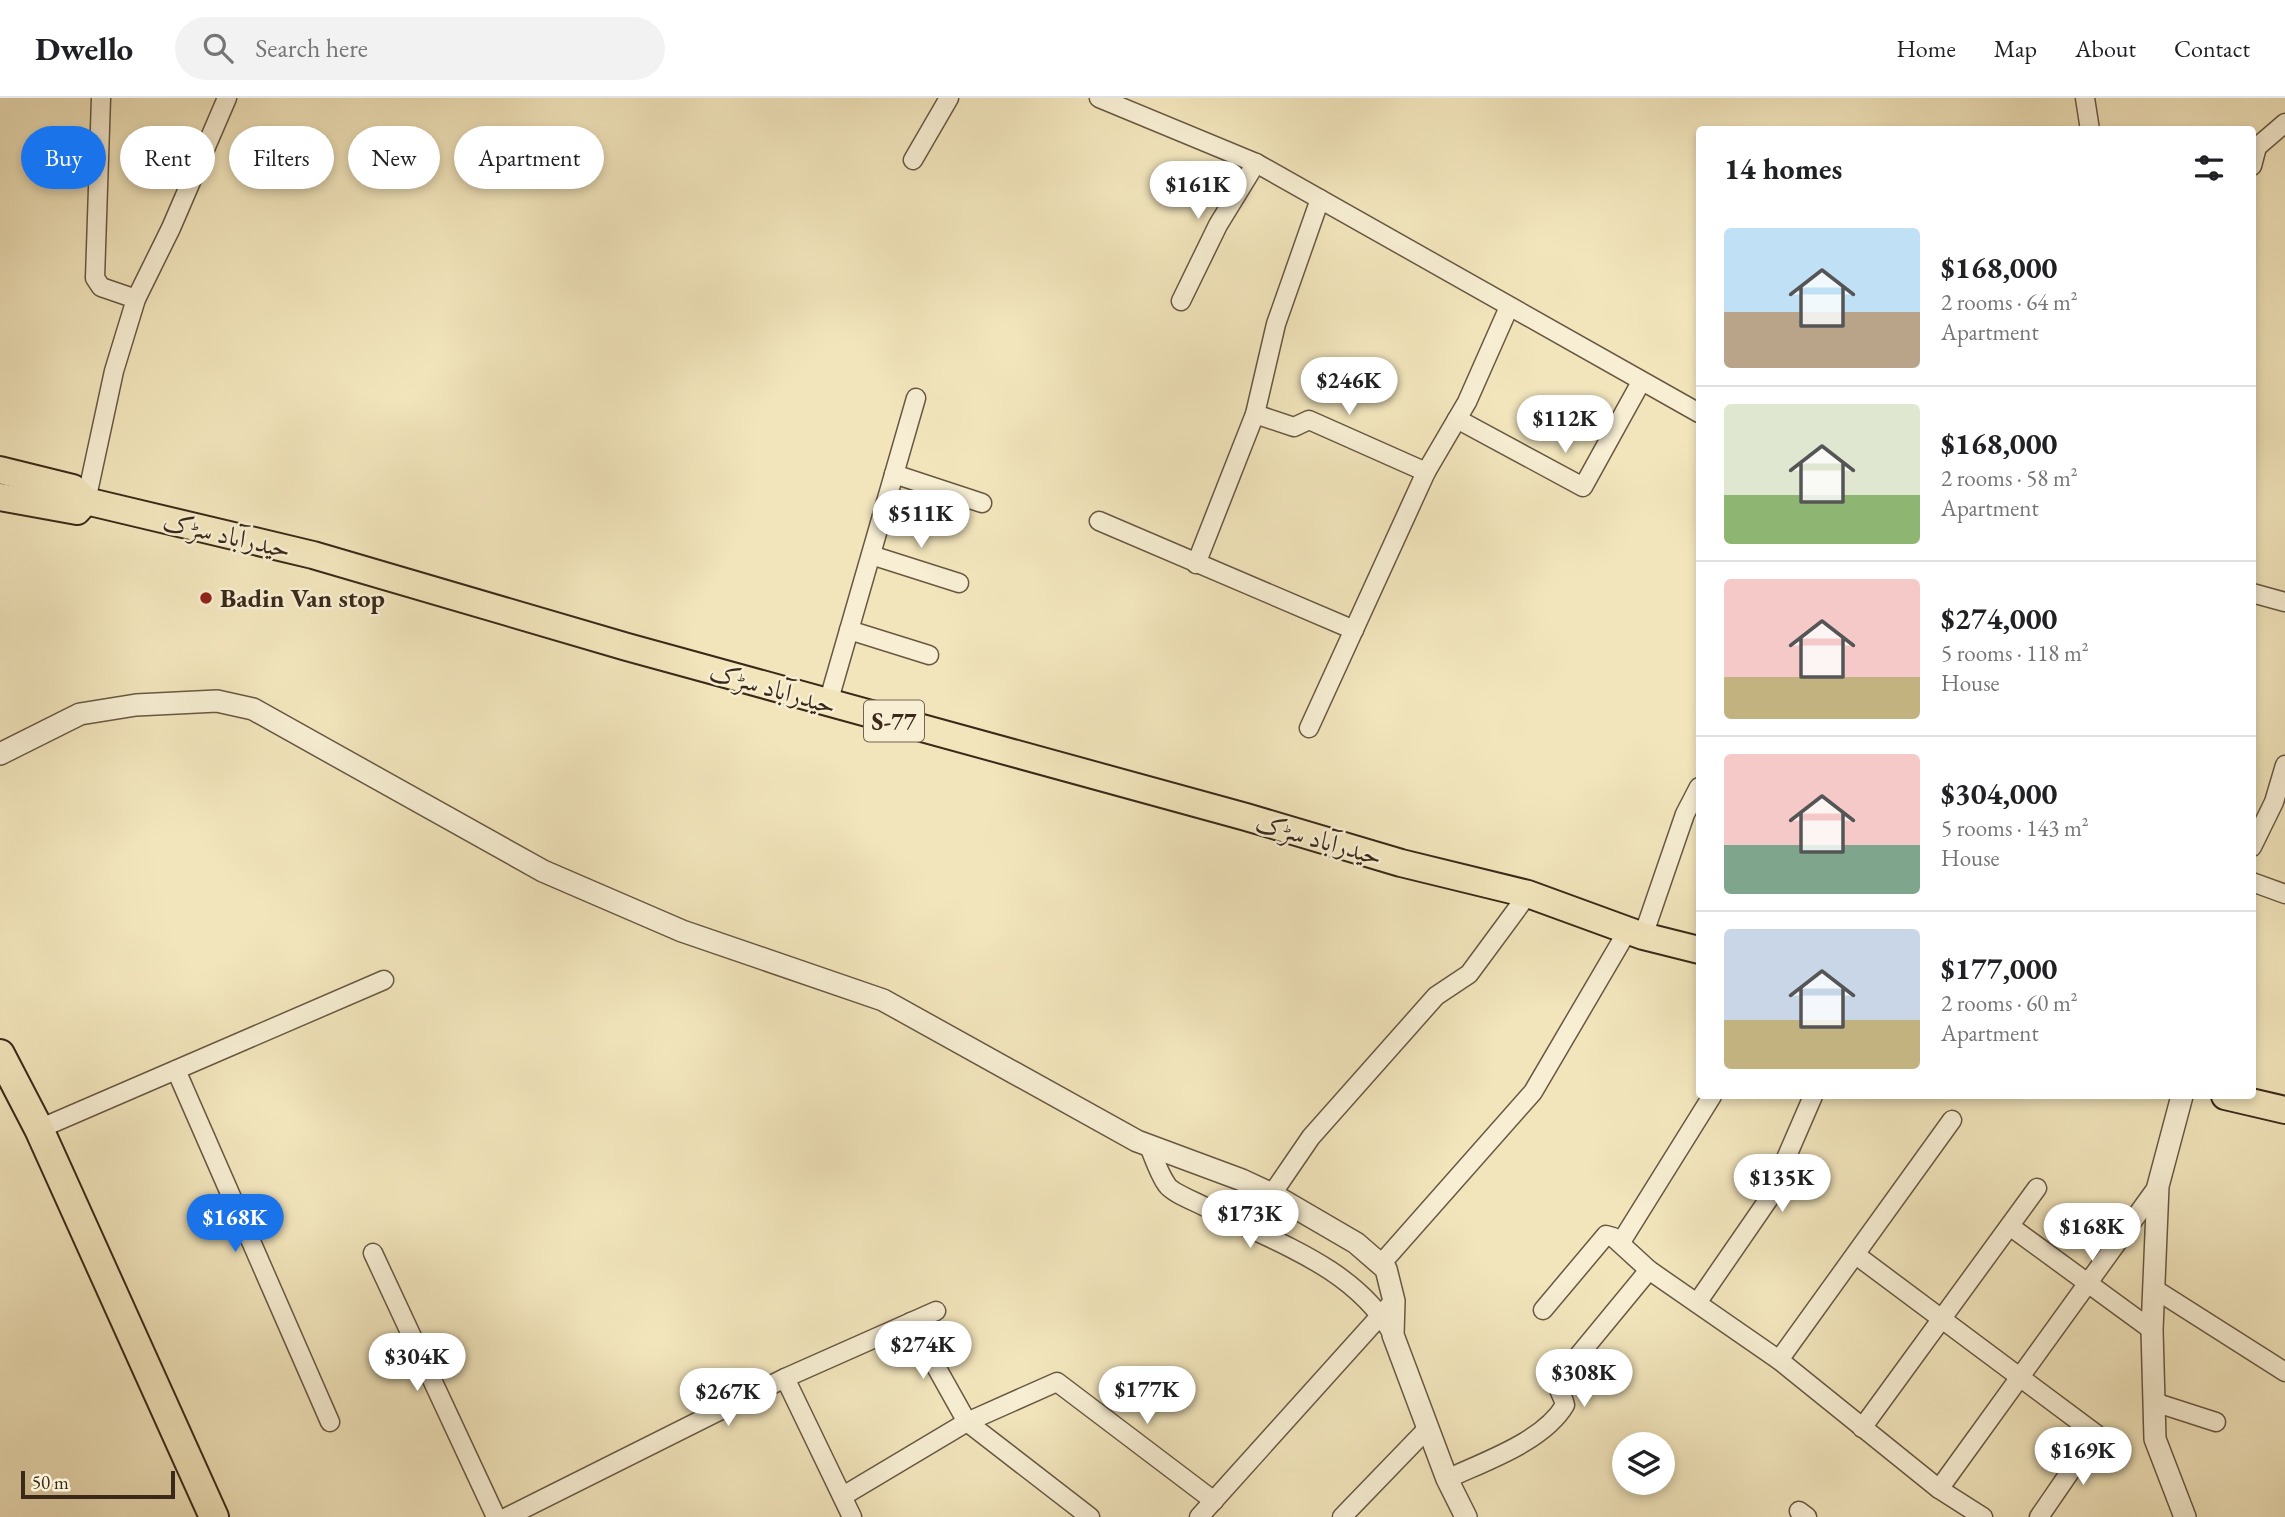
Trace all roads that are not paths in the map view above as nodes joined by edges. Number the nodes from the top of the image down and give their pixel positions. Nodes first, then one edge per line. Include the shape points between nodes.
1 (101, 98) edge
2 (227, 98) edge
3 (949, 98) edge
4 (1099, 98) edge
5 (2085, 98) edge
6 (2285, 123) edge
7 (2089, 126) edge
8 (2256, 145) edge
9 (913, 160) dead end
10 (1256, 163) junction
11 (1320, 199) junction
12 (136, 299) junction
13 (1181, 301) dead end
14 (1509, 307) junction
15 (1641, 382) junction
16 (916, 398) dead end
17 (1696, 411) edge
18 (1255, 414) junction
19 (1457, 419) junction
20 (0, 470) edge
21 (1426, 472) junction
22 (894, 474) junction
23 (0, 497) edge
24 (86, 501) junction
25 (982, 503) dead end
26 (1100, 522) dead end
27 (871, 555) junction
28 (1196, 564) junction
29 (959, 583) dead end
30 (2256, 594) edge
31 (2285, 602) edge
32 (849, 630) junction
33 (1354, 630) junction
34 (929, 655) dead end
35 (828, 703) junction
36 (1309, 728) dead end
37 (0, 754) edge
38 (2285, 765) edge
39 (1696, 793) edge
40 (2256, 839) edge
41 (2256, 883) edge
42 (1528, 894) junction
43 (2285, 894) edge
44 (1636, 933) junction
45 (1696, 949) edge
46 (384, 980) dead end
47 (0, 1054) edge
48 (176, 1070) junction
49 (1710, 1099) edge
50 (1812, 1099) edge
51 (2181, 1099) edge
52 (2238, 1099) edge
53 (2285, 1110) edge
54 (1952, 1120) dead end
55 (39, 1129) junction
56 (1149, 1146) junction
57 (2158, 1186) junction
58 (2037, 1188) dead end
59 (1272, 1194) junction
60 (2011, 1227) junction
61 (1621, 1242) junction
62 (373, 1253) dead end
63 (1856, 1255) junction
64 (1381, 1265) junction
65 (1649, 1270) junction
66 (2087, 1284) junction
67 (2154, 1288) junction
68 (1697, 1303) junction
69 (1388, 1308) junction
70 (1543, 1310) dead end
71 (936, 1311) dead end
72 (1943, 1319) junction
73 (911, 1322) junction
74 (2151, 1330) junction
75 (1779, 1360) junction
76 (2285, 1372) edge
77 (2020, 1376) junction
78 (785, 1378) junction
79 (2154, 1402) junction
80 (330, 1422) dead end
81 (968, 1422) junction
82 (2216, 1422) dead end
83 (1428, 1428) junction
84 (1862, 1428) junction
85 (1447, 1479) junction
86 (1939, 1489) junction
87 (843, 1496) junction
88 (1213, 1501) junction
89 (214, 1517) edge
90 (496, 1517) edge
91 (507, 1517) edge
92 (852, 1517) edge
93 (1090, 1517) edge
94 (1199, 1517) edge
95 (1342, 1517) edge
96 (1466, 1517) edge
97 (1983, 1517) edge
98 (2039, 1517) edge
99 (2185, 1517) edge

1 - 12 street via 95,278 101,287
2 - 12 street
3 - 9 street
4 - 10 street
5 - 7 street
6 - 8 street
10 - 11 street
10 - 13 street via 1218,225
11 - 14 street
11 - 18 street via 1276,324
12 - 24 street via 114,371
14 - 15 street
14 - 19 street
15 - 17 street
15 - 19 street via 1583,487
16 - 22 street
18 - 21 street via 1294,427 1309,420
18 - 28 street
19 - 21 street
20 - 24 main road, حیدرآباد سڑک / S-77 via 73,488
21 - 33 street
22 - 25 street
22 - 27 street
23 - 24 main road, حیدرآباد سڑک / S-77 via 77,511
24 - 35 main road, حیدرآباد سڑک / S-77 via 313,555
26 - 28 street
27 - 29 street
27 - 32 street
28 - 33 street
30 - 31 street
32 - 34 street
32 - 35 street
33 - 36 street
35 - 42 main road, حیدرآباد سڑک / S-77 via 1401,863
37 - 56 street via 80,714 136,705 217,701 253,709 543,871 682,931 883,1000
38 - 40 street
39 - 44 street
41 - 43 street
42 - 44 main road, حیدرآباد سڑک / S-77
42 - 59 street via 1469,974 1436,996 1311,1137
44 - 45 main road, حیدرآباد سڑک / S-77
44 - 64 street via 1533,1092
46 - 48 street
47 - 55 highway
48 - 55 street
48 - 80 street
49 - 61 street
50 - 68 street via 1768,1200
51 - 57 street
52 - 53 main road
54 - 63 street
55 - 89 highway
56 - 59 street
56 - 69 street via 1168,1187 1288,1246
57 - 66 street
57 - 67 street
58 - 60 street
59 - 64 street via 1356,1243
60 - 66 street
60 - 72 street
61 - 65 street
61 - 70 street via 1606,1236
62 - 90 street
63 - 72 street
63 - 75 street
64 - 69 street via 1386,1269
65 - 68 street
65 - 85 street via 1560,1378 1558,1392 1566,1405 1559,1415 1534,1436
66 - 74 street
66 - 77 street
67 - 74 street
67 - 76 street
68 - 75 street
69 - 83 street via 1393,1335
69 - 88 street
71 - 73 street
72 - 77 street
72 - 84 street
73 - 78 street
73 - 81 street
74 - 79 street
75 - 84 street
77 - 86 street
77 - 98 street via 2096,1434
78 - 87 street
78 - 91 street
79 - 82 street
79 - 99 street via 2155,1439
81 - 87 street
81 - 88 street via 1057,1382
81 - 93 street
83 - 85 street
83 - 95 street
84 - 86 street
85 - 96 street
86 - 97 street
87 - 92 street
88 - 94 street

